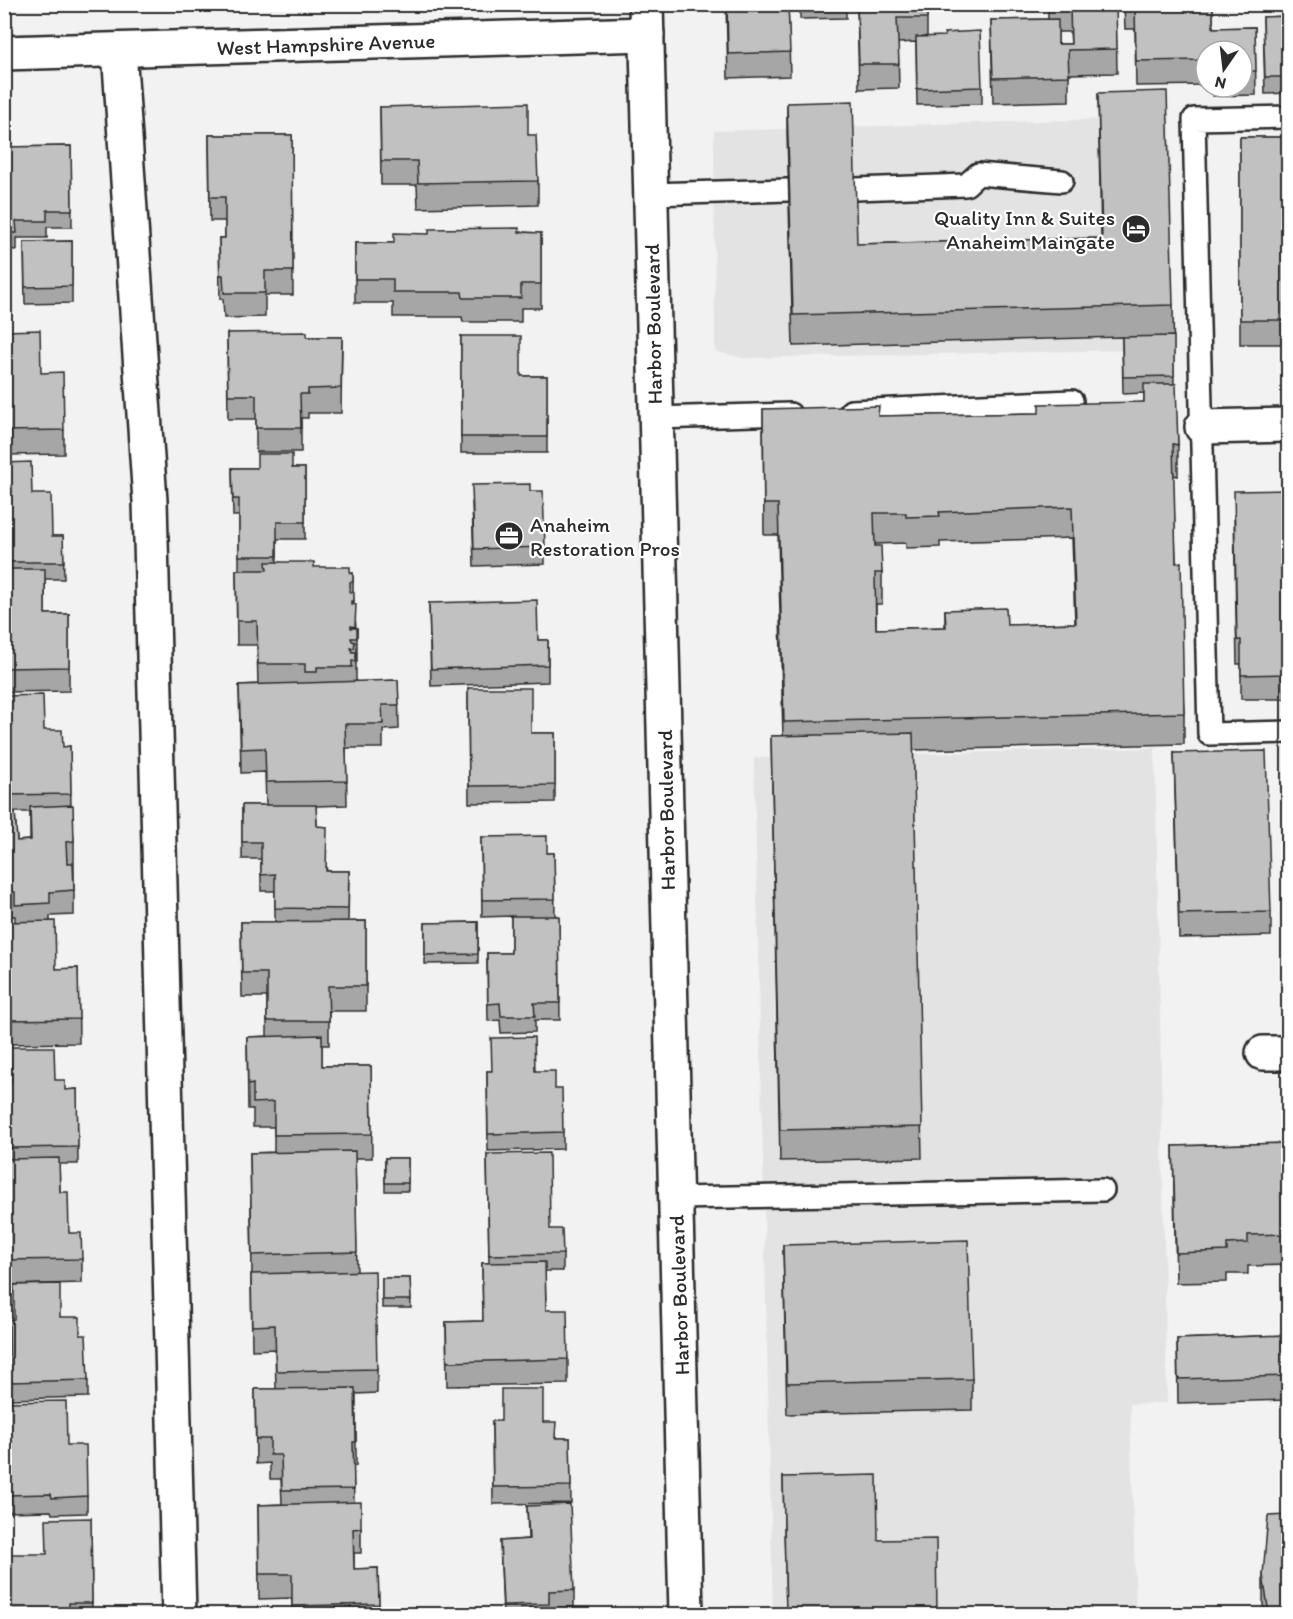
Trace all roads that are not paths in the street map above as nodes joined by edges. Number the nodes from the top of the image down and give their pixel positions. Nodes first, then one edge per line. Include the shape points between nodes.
1 (647, 19) edge
2 (119, 50) junction
3 (4, 53) edge
4 (1288, 117) edge
5 (1062, 181) dead end
6 (855, 189) edge
7 (788, 190) edge
8 (650, 194) junction
9 (1072, 401) edge
10 (656, 418) junction
11 (1288, 425) edge
12 (1202, 428) junction
13 (1288, 732) edge
14 (1103, 1190) dead end
15 (676, 1198) junction
16 (179, 1614) edge
17 (686, 1614) edge

1 - 2 street, West Hampshire Avenue
1 - 8 street, Harbor Boulevard
2 - 3 street, West Hampshire Avenue
2 - 16 street via 150,501
4 - 12 lane via 1194,119
5 - 6 lane via 978,174 966,186
7 - 8 lane
8 - 10 street, Harbor Boulevard
9 - 10 lane
10 - 15 street, Harbor Boulevard
11 - 12 street
12 - 13 lane via 1209,734
14 - 15 lane
15 - 17 street, Harbor Boulevard

